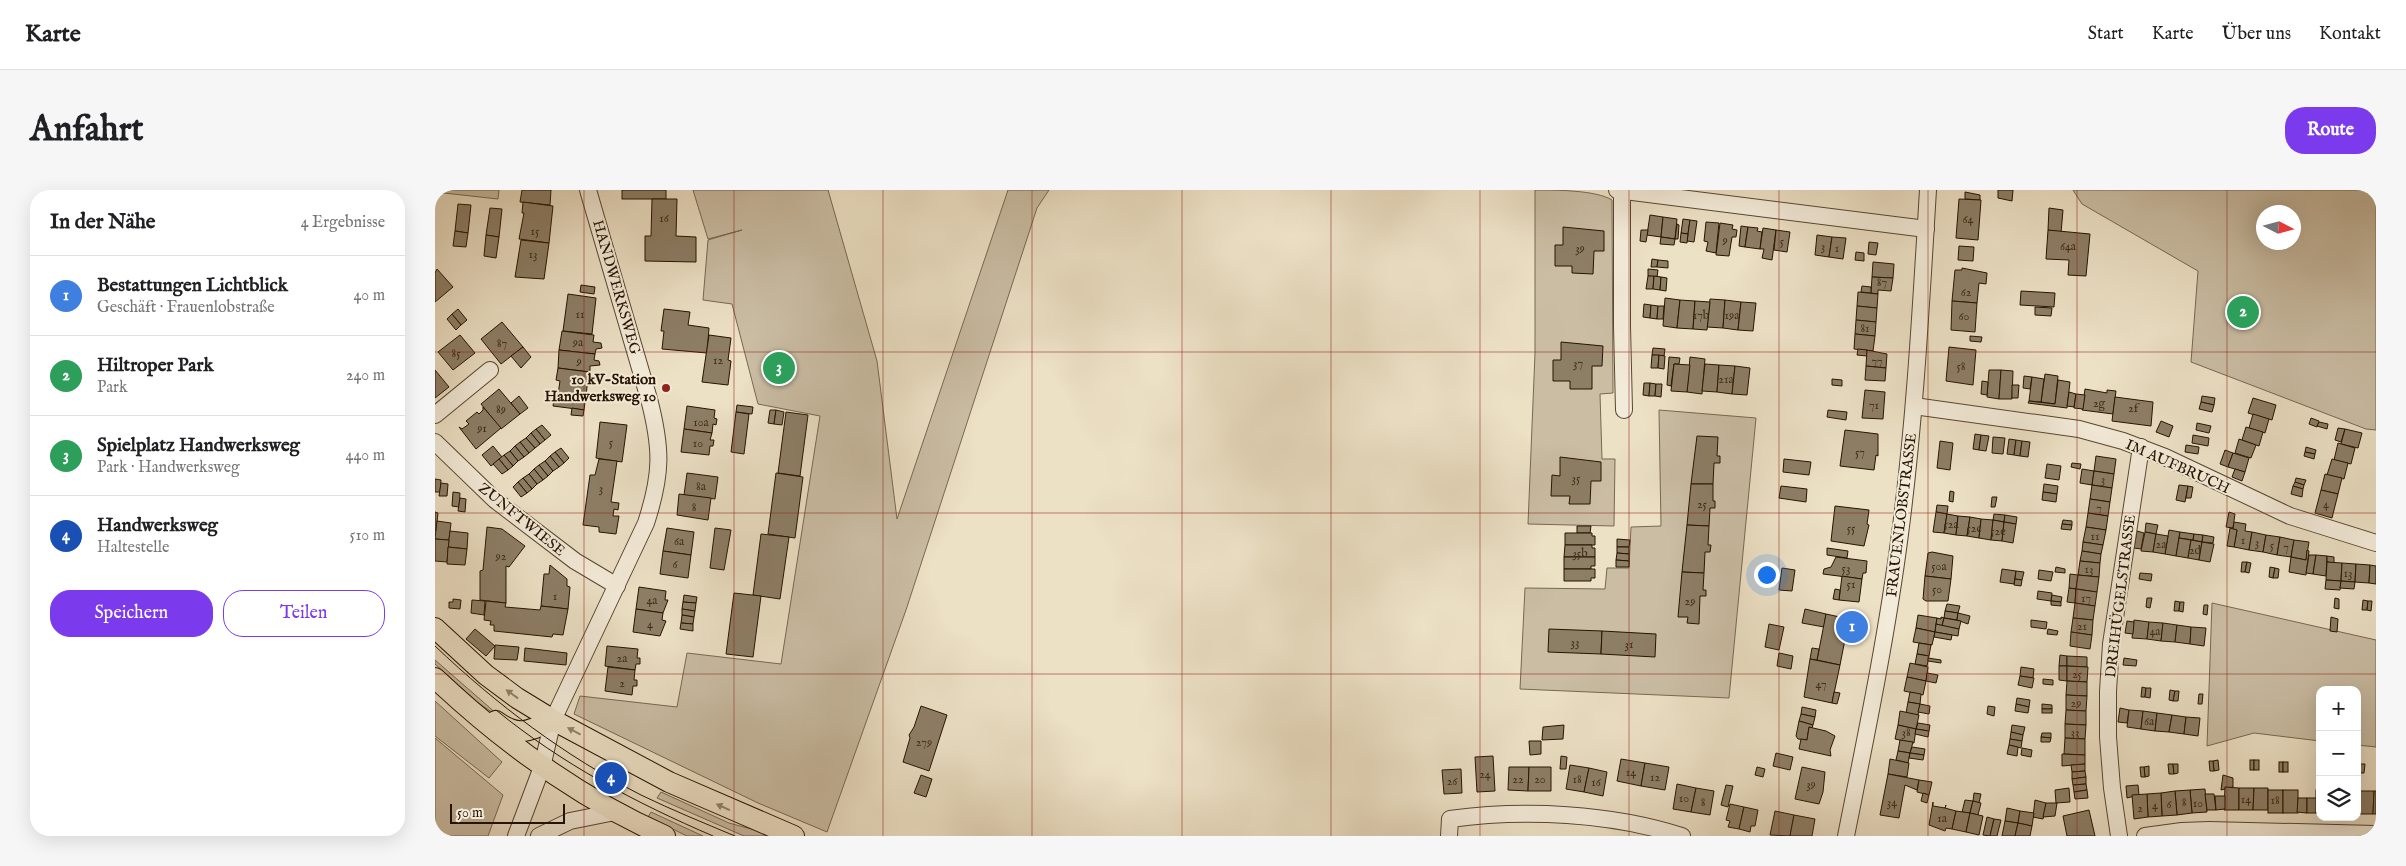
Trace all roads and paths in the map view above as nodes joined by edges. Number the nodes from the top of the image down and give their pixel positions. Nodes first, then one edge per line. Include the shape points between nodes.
1 (588, 190) edge
2 (1620, 190) edge
3 (1928, 190) edge
4 (1926, 229) junction
5 (490, 370) dead end
6 (1914, 406) junction
7 (1624, 410) dead end
8 (435, 415) edge
9 (435, 442) edge
10 (2141, 447) junction
11 (2376, 543) edge
12 (617, 586) junction
13 (435, 628) edge
14 (441, 684) edge
15 (553, 720) junction
16 (543, 766) junction
17 (615, 812) junction
18 (2376, 834) edge
19 (1852, 835) edge
20 (516, 836) edge
21 (539, 836) edge
22 (665, 836) edge
23 (794, 836) edge
24 (1449, 836) edge
25 (1682, 836) edge
26 (2119, 836) edge
27 (2145, 836) edge

1 - 12 street, HANDWERKSWEG via 657,430 660,463 657,491 646,523
2 - 4 street
2 - 7 street
3 - 4 street, FRAUENLOBSTRASSE
4 - 6 street, FRAUENLOBSTRASSE
5 - 8 street
6 - 10 street, IM AUFBRUCH via 2079,429
6 - 19 street, FRAUENLOBSTRASSE via 1888,620
9 - 12 street, ZUNFTWIESE via 495,500 575,561
10 - 11 street, IM AUFBRUCH via 2290,516
10 - 26 street, DREIHÜGELSTRASSE via 2111,644 2108,690 2109,754
12 - 15 street, HANDWERKSWEG
15 -> 13 main road via 486,675
14 - 15 main road via 459,693 507,730 524,732
14 - 16 main road via 465,707
15 - 16 street, HANDWERKSWEG
23 -> 15 main road via 669,782
16 - 17 main road
16 - 20 street, HANDWERKSWEG
17 - 21 street via 570,821
17 - 22 main road
18 - 27 street via 2209,830
24 - 25 street via 1450,819 1513,815 1584,817

